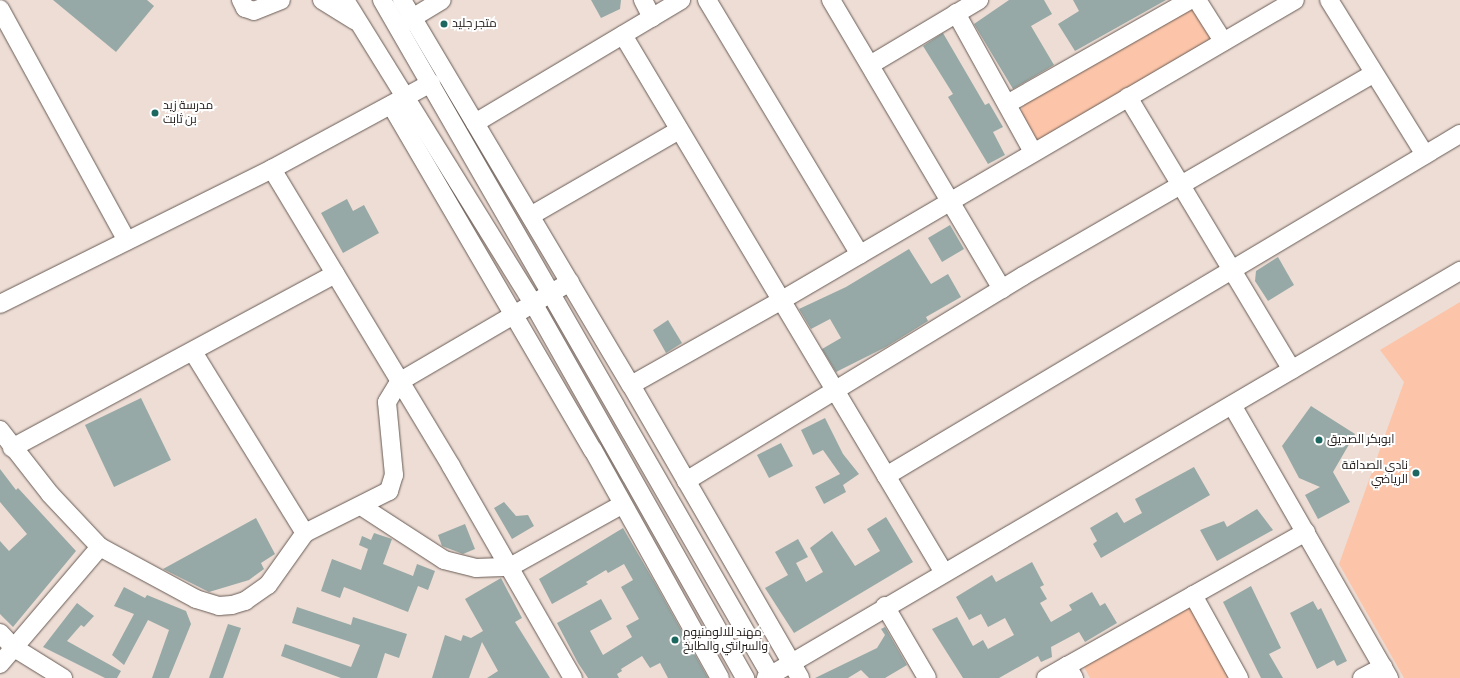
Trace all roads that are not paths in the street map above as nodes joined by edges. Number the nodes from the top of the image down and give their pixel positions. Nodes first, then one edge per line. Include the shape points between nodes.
1 (241, 0) edge
2 (281, 0) edge
3 (322, 0) edge
4 (345, 0) edge
5 (382, 0) edge
6 (402, 0) edge
7 (442, 0) edge
8 (643, 0) edge
9 (682, 0) edge
10 (707, 0) edge
11 (831, 0) edge
12 (979, 0) edge
13 (1190, 0) edge
14 (1197, 0) edge
15 (1296, 0) edge
16 (1329, 0) edge
17 (0, 9) edge
18 (956, 13) junction
19 (413, 18) junction
20 (652, 18) junction
21 (361, 25) junction
22 (398, 27) junction
23 (623, 35) junction
24 (1223, 41) junction
25 (870, 65) junction
26 (1373, 74) junction
27 (431, 84) junction
28 (1128, 97) junction
29 (399, 101) junction
30 (1006, 104) junction
31 (475, 123) junction
32 (679, 130) junction
33 (1460, 134) edge
34 (1033, 152) junction
35 (1425, 155) junction
36 (272, 169) junction
37 (1181, 187) junction
38 (950, 200) junction
39 (532, 215) junction
40 (128, 241) junction
41 (860, 255) junction
42 (1231, 271) junction
43 (1460, 271) edge
44 (335, 274) junction
45 (570, 282) junction
46 (1002, 289) junction
47 (552, 292) junction
48 (782, 300) junction
49 (533, 303) junction
50 (0, 304) edge
51 (515, 313) junction
52 (193, 352) junction
53 (1292, 370) junction
54 (400, 382) junction
55 (631, 385) junction
56 (836, 391) junction
57 (1232, 405) junction
58 (0, 430) edge
59 (12, 448) junction
60 (886, 476) junction
61 (686, 481) junction
62 (623, 504) junction
63 (361, 506) junction
64 (1306, 532) junction
65 (305, 533) junction
66 (100, 547) junction
67 (510, 567) junction
68 (943, 571) junction
69 (1193, 595) junction
70 (885, 606) junction
71 (0, 633) edge
72 (13, 647) junction
73 (792, 662) junction
74 (0, 664) edge
75 (1071, 672) edge
76 (1386, 672) edge
77 (770, 677) edge
78 (63, 678) edge
79 (573, 678) edge
80 (720, 678) edge
81 (745, 678) edge
82 (800, 678) edge
83 (927, 678) edge
84 (1046, 678) edge
85 (1239, 678) edge
86 (1362, 678) edge

1 - 2 street via 245,8 254,11
3 - 21 street
4 - 21 street
5 - 22 street
6 - 19 street
7 - 19 street
8 - 20 street
9 - 20 street
10 - 41 street
11 - 25 street
12 - 18 street
13 - 30 street
14 - 24 street
15 - 24 street
16 - 26 street
17 - 40 street
18 - 25 street
18 - 30 street
19 - 22 street
19 - 31 street
20 - 23 street
21 - 29 street
22 - 27 street
23 - 31 street
23 - 32 street
24 - 28 street
25 - 38 street
26 - 35 street
26 - 37 street
27 - 29 street
27 - 47 street
28 - 34 street
28 - 37 street
29 - 36 street
29 - 49 street
29 - 51 street
30 - 34 street
31 - 39 street
32 - 39 street
32 - 48 street
33 - 35 street
34 - 38 street
35 - 42 street
36 - 40 street
36 - 44 street
37 - 42 street
37 - 46 street
38 - 41 street
38 - 46 street
39 - 45 street
40 - 50 street
41 - 48 street
42 - 53 street
42 - 60 street
43 - 53 street
44 - 52 street
44 - 54 street
45 - 47 street
45 - 55 street
46 - 56 street
47 - 49 street
47 - 77 street
48 - 55 street
48 - 56 street
49 - 51 street
49 - 81 street
51 - 54 street
51 - 62 street
52 - 59 street
52 - 65 street
53 - 57 street
54 - 63 street via 388,402 394,460 393,484 381,497
54 - 67 street
55 - 61 street
56 - 60 street
56 - 61 street
57 - 64 street
57 - 68 street
58 - 59 street
59 - 66 street
60 - 68 street
61 - 73 street
62 - 67 street
62 - 80 street
63 - 65 street
63 - 67 street via 444,560 476,568
64 - 69 street
64 - 76 street
65 - 66 street via 268,585 245,601 219,606 196,599
66 - 72 street
67 - 79 street
68 - 70 street
69 - 75 street
69 - 85 street
70 - 73 street
70 - 83 street
71 - 72 street
72 - 74 street
72 - 78 street
73 - 77 street
73 - 82 street
75 - 84 street
76 - 86 street

